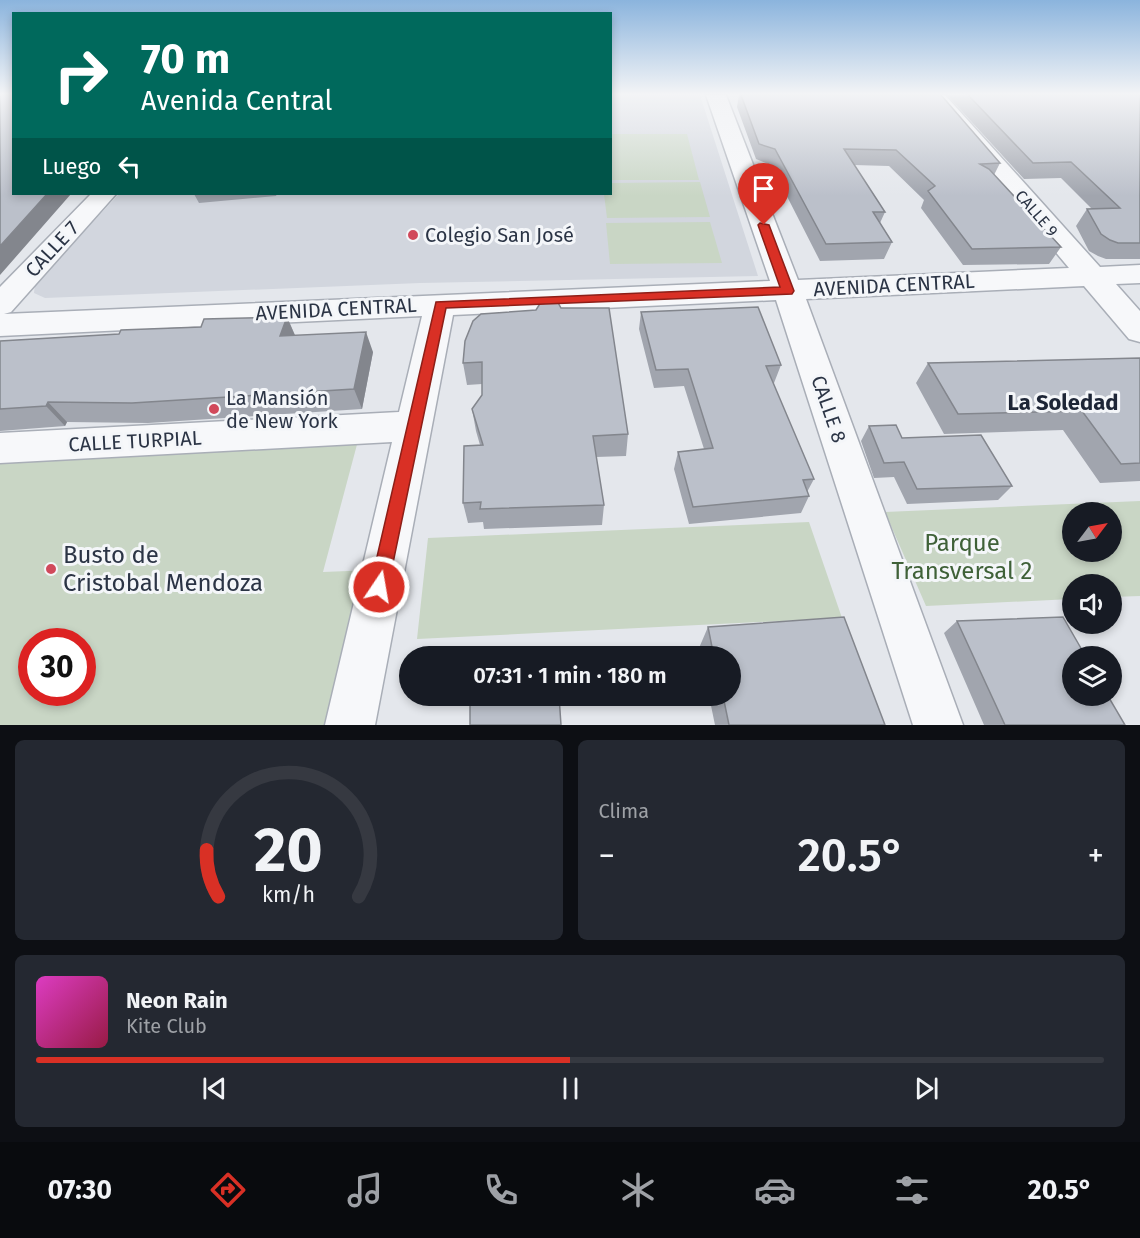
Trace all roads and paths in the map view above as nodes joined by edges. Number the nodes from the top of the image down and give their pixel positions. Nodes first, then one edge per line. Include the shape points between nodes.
1 (728, 129) edge
2 (964, 129) edge
3 (103, 195) edge
4 (1140, 274) edge
5 (1092, 276) junction
6 (788, 291) junction
7 (440, 304) junction
8 (0, 305) edge
9 (0, 325) edge
10 (1140, 331) edge
11 (413, 426) junction
12 (0, 448) edge
13 (350, 725) edge
14 (938, 725) edge

1 - 6 street, CALLE 8
2 - 5 street, CALLE 9
3 - 8 street, CALLE 7
4 - 5 street, AVENIDA CENTRAL
5 - 6 street, AVENIDA CENTRAL
5 - 10 street, CALLE 9
6 - 7 street, AVENIDA CENTRAL
6 - 14 street, CALLE 8
7 - 9 street, AVENIDA CENTRAL
7 - 11 street
11 - 12 street, CALLE TURPIAL
11 - 13 street

